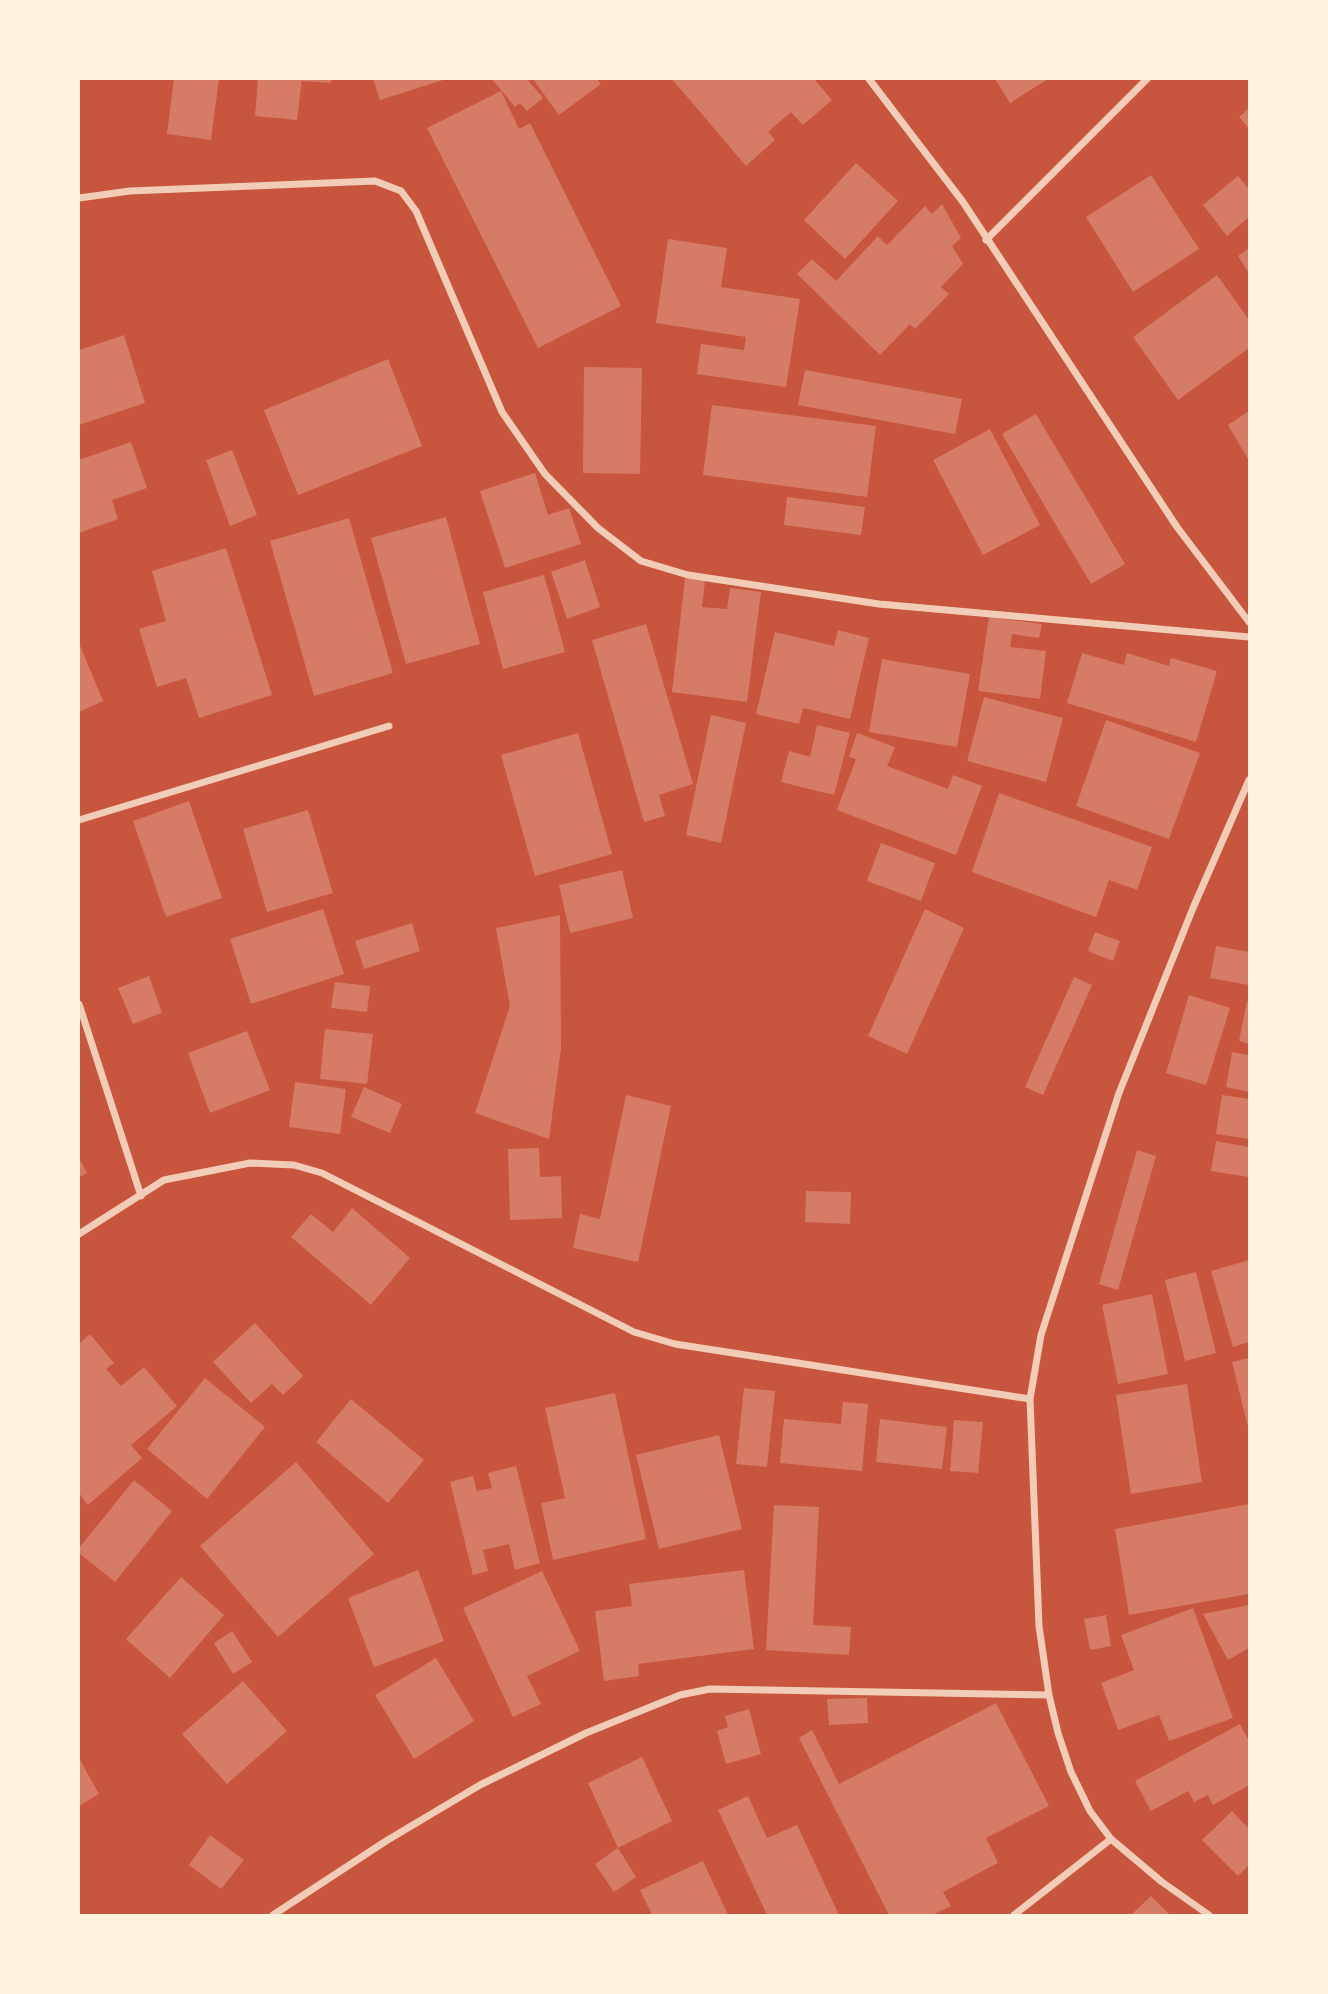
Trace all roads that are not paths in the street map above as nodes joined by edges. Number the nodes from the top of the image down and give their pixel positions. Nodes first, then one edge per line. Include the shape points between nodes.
1 (869, 79) edge
2 (1147, 79) edge
3 (79, 198) edge
4 (986, 240) junction
5 (1249, 622) edge
6 (1249, 637) edge
7 (389, 726) dead end
8 (1249, 780) edge
9 (79, 820) edge
10 (79, 1004) edge
11 (141, 1196) junction
12 (79, 1234) edge
13 (1030, 1399) junction
14 (1049, 1695) junction
15 (1111, 1839) junction
16 (272, 1915) edge
17 (1014, 1915) edge
18 (1209, 1915) edge

1 - 4 street via 963,202
2 - 4 street
3 - 6 street via 130,191 375,181 401,191 416,211 502,412 545,474 598,528 641,561 688,575 878,604
4 - 5 street via 1177,527
7 - 9 street
8 - 13 street via 1119,1093 1041,1335
10 - 11 street
11 - 12 street
11 - 13 street via 164,1180 250,1163 294,1165 322,1173 635,1332 675,1344
13 - 14 street via 1039,1626
14 - 15 street via 1071,1772 1090,1811
14 - 16 street via 710,1689 680,1695 480,1784
15 - 17 street
15 - 18 street

